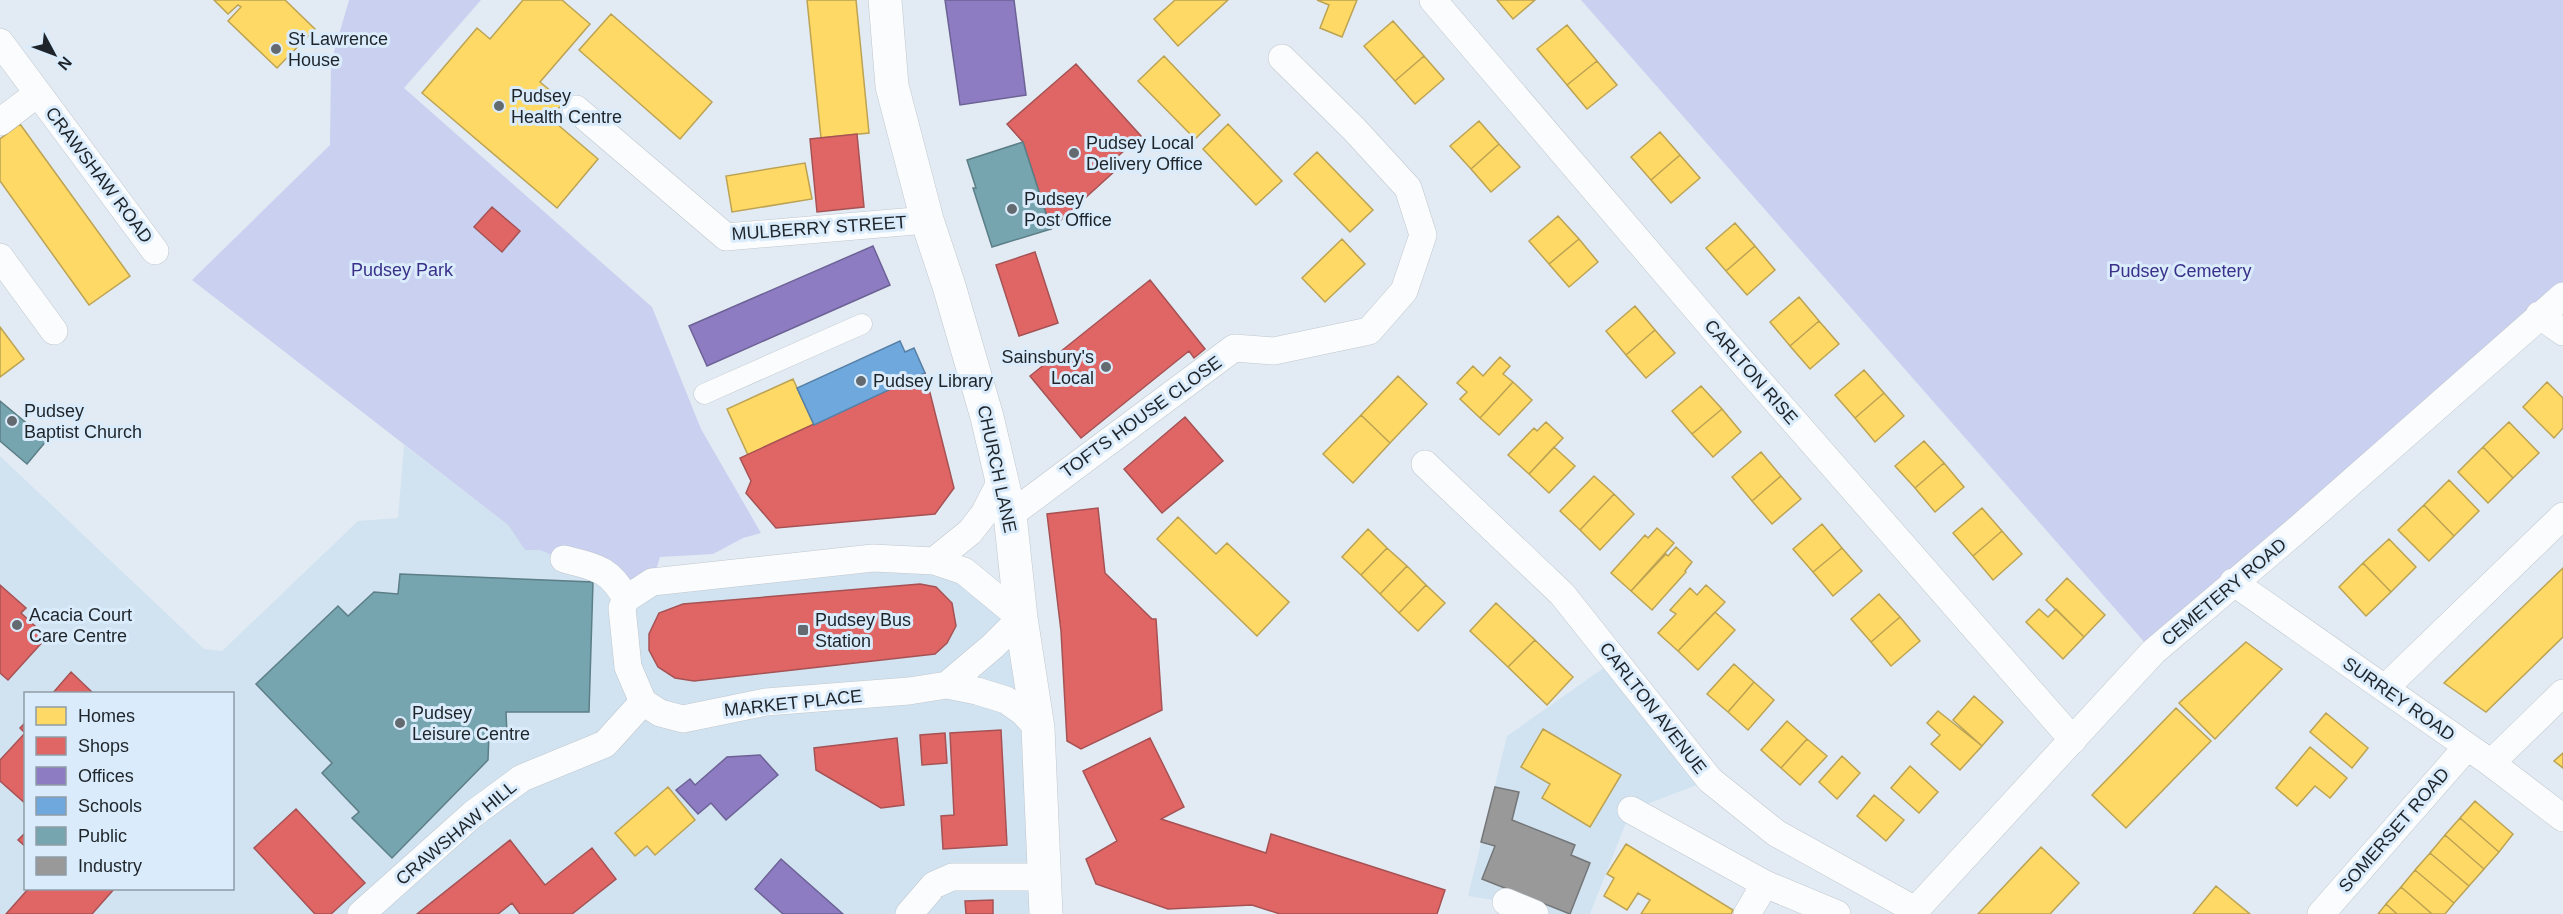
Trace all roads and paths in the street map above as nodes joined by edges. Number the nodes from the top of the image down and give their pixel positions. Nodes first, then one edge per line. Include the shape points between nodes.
1 (885, 0) edge
2 (1433, 0) edge
3 (0, 42) edge
4 (1282, 58) dead end
5 (37, 94) junction
6 (576, 109) dead end
7 (0, 122) edge
8 (927, 220) junction
9 (155, 251) dead end
10 (0, 257) edge
11 (2563, 296) edge
12 (2539, 315) junction
13 (862, 324) dead end
14 (54, 331) dead end
15 (2563, 332) edge
16 (704, 394) dead end
17 (1425, 464) dead end
18 (1002, 479) junction
19 (1010, 515) junction
20 (2563, 516) edge
21 (564, 559) dead end
22 (934, 561) junction
23 (2233, 582) junction
24 (626, 599) junction
25 (1021, 618) junction
26 (947, 685) junction
27 (2385, 688) junction
28 (2563, 693) edge
29 (643, 702) junction
30 (1038, 728) junction
31 (2073, 740) junction
32 (2467, 747) junction
33 (2491, 764) junction
34 (1631, 810) dead end
35 (2563, 818) edge
36 (1043, 877) junction
37 (1765, 884) junction
38 (1506, 902) dead end
39 (1913, 912) edge
40 (361, 914) edge
41 (909, 914) edge
42 (1046, 914) edge
43 (1535, 914) edge
44 (1747, 914) edge
45 (1837, 914) edge
46 (2321, 914) edge

1 - 8 main road, CHURCH LANE via 892,86
2 - 31 street, CARLTON RISE via 1723,340
3 - 5 street, CRAWSHAW ROAD
4 - 19 street, TOFTS HOUSE CLOSE via 1408,188 1423,235 1404,291 1369,331 1274,351 1234,348
5 - 7 street
5 - 9 street, CRAWSHAW ROAD
6 - 8 street, MULBERRY STREET via 726,237
8 - 18 main road, CHURCH LANE via 979,387
10 - 14 street
11 - 12 street, CEMETERY ROAD
12 - 15 street
12 - 23 street, CEMETERY ROAD
13 - 16 street
17 - 39 street, CARLTON AVENUE via 1562,594 1710,780 1776,833
18 - 19 main road, CHURCH LANE
18 - 22 street via 970,532
19 - 25 main road, CHURCH LANE
20 - 27 street
21 - 24 street via 598,567 609,574
22 - 24 street via 873,558 652,582
22 - 25 street via 964,571
23 - 27 street, SURREY ROAD
23 - 31 street, CEMETERY ROAD via 2153,652
24 - 29 street via 622,608 628,667
25 - 26 street
25 - 30 main road, CHURCH LANE
26 - 29 street, MARKET PLACE via 766,702 683,719 660,713
26 - 30 street, MARKET PLACE via 1006,700
27 - 32 street, SURREY ROAD
28 - 33 street
29 - 40 street, CRAWSHAW HILL via 605,744 522,778 473,814
30 - 36 main road, CHURCH LANE
31 - 39 street, CEMETERY ROAD
32 - 33 street, SURREY ROAD
32 - 46 street, SOMERSET ROAD
33 - 35 street, SURREY ROAD
34 - 37 street
36 - 41 street via 952,877 934,885
36 - 42 main road, CHURCH LANE
37 - 44 street
37 - 45 street
38 - 43 street

